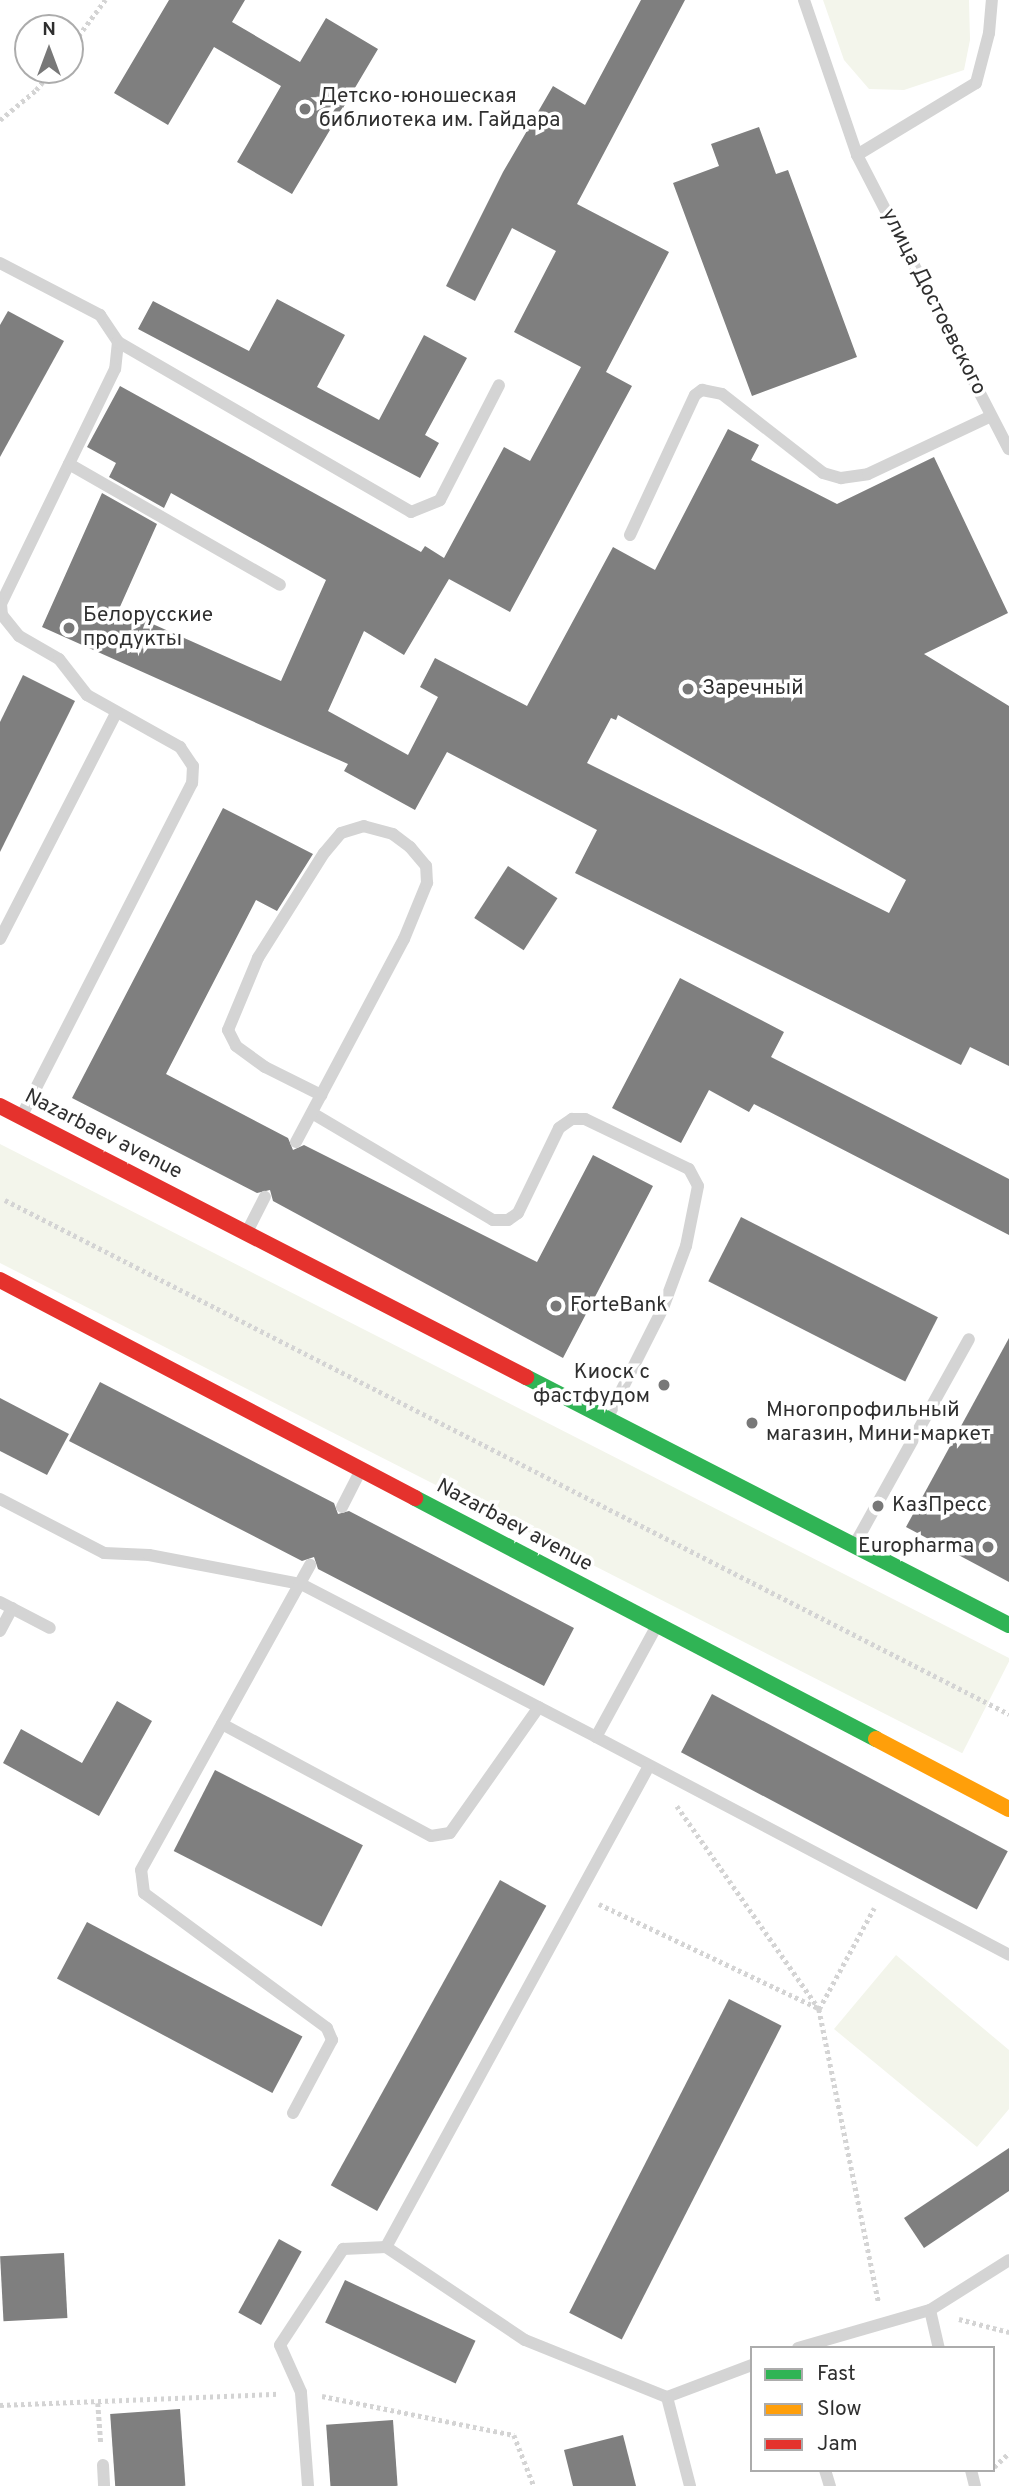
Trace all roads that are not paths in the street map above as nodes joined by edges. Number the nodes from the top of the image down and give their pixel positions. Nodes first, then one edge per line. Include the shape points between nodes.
1 (804, 0) edge
2 (992, 0) edge
3 (857, 155) junction
4 (1, 264) edge
5 (118, 342) junction
6 (499, 385) dead end
7 (991, 416) junction
8 (1009, 449) edge
9 (69, 464) junction
10 (630, 535) dead end
11 (280, 585) dead end
12 (116, 713) junction
13 (0, 939) edge
14 (321, 1095) junction
15 (0, 1106) edge
16 (312, 1113) junction
17 (21, 1116) junction
18 (296, 1142) dead end
19 (265, 1197) dead end
20 (246, 1233) junction
21 (0, 1280) edge
22 (969, 1339) dead end
23 (607, 1418) junction
24 (361, 1470) junction
25 (0, 1499) edge
26 (342, 1507) dead end
27 (854, 1545) junction
28 (310, 1565) dead end
29 (301, 1584) junction
30 (6, 1605) edge
31 (657, 1625) junction
32 (1009, 1625) edge
33 (50, 1628) dead end
34 (0, 1631) edge
35 (539, 1707) junction
36 (222, 1724) junction
37 (596, 1737) junction
38 (649, 1766) junction
39 (1009, 1809) edge
40 (1009, 1955) edge
41 (293, 2113) dead end
42 (386, 2246) junction
43 (1009, 2260) edge
44 (930, 2310) junction
45 (805, 2346) edge
46 (939, 2346) edge
47 (750, 2366) edge
48 (667, 2397) junction
49 (103, 2465) road end
50 (104, 2486) edge
51 (308, 2486) edge
52 (690, 2486) edge

1 - 3 lane, улица Достоевского
2 - 3 lane via 976,83
3 - 7 lane, улица Достоевского
4 - 5 lane via 100,315
5 - 6 lane via 411,512 440,500
5 - 9 lane via 115,369
7 - 8 lane, улица Достоевского
7 - 10 lane via 868,474 841,478 823,473 722,394 702,390 695,395
9 - 11 lane
9 - 12 lane via 1,604 2,615 19,636 59,659 87,695
12 - 13 lane
12 - 17 lane via 180,747 193,765 192,783
14 - 14 lane via 404,939 428,883 426,866 410,847 393,834 364,826 341,833 324,853 258,958 228,1030 236,1046 265,1067
14 - 16 lane
15 - 17 main road, Nazarbaev avenue
16 - 18 lane
16 - 23 lane via 493,1220 508,1220 518,1213 559,1129 572,1119 585,1119 689,1169 698,1186 686,1246 663,1308
17 - 20 main road, Nazarbaev avenue
19 - 20 lane
20 - 23 main road, Nazarbaev avenue
21 - 24 main road, Nazarbaev avenue
22 - 27 lane
23 - 27 main road, Nazarbaev avenue
24 - 26 lane
24 - 31 main road, Nazarbaev avenue
25 - 29 lane via 104,1553 149,1555
27 - 32 main road, Nazarbaev avenue
28 - 29 lane
29 - 35 lane
29 - 36 lane
30 - 33 lane
30 - 34 lane
31 - 37 lane
31 - 39 main road, Nazarbaev avenue
35 - 36 lane via 450,1833 431,1836
35 - 37 lane
36 - 41 lane via 141,1870 144,1892 327,2028 332,2040
37 - 38 lane
38 - 40 lane
38 - 42 lane
42 - 48 lane via 525,2340
42 - 51 lane via 343,2249 280,2345 301,2392
43 - 44 lane
44 - 45 lane
44 - 46 lane
47 - 48 lane
48 - 52 lane
49 - 50 lane

